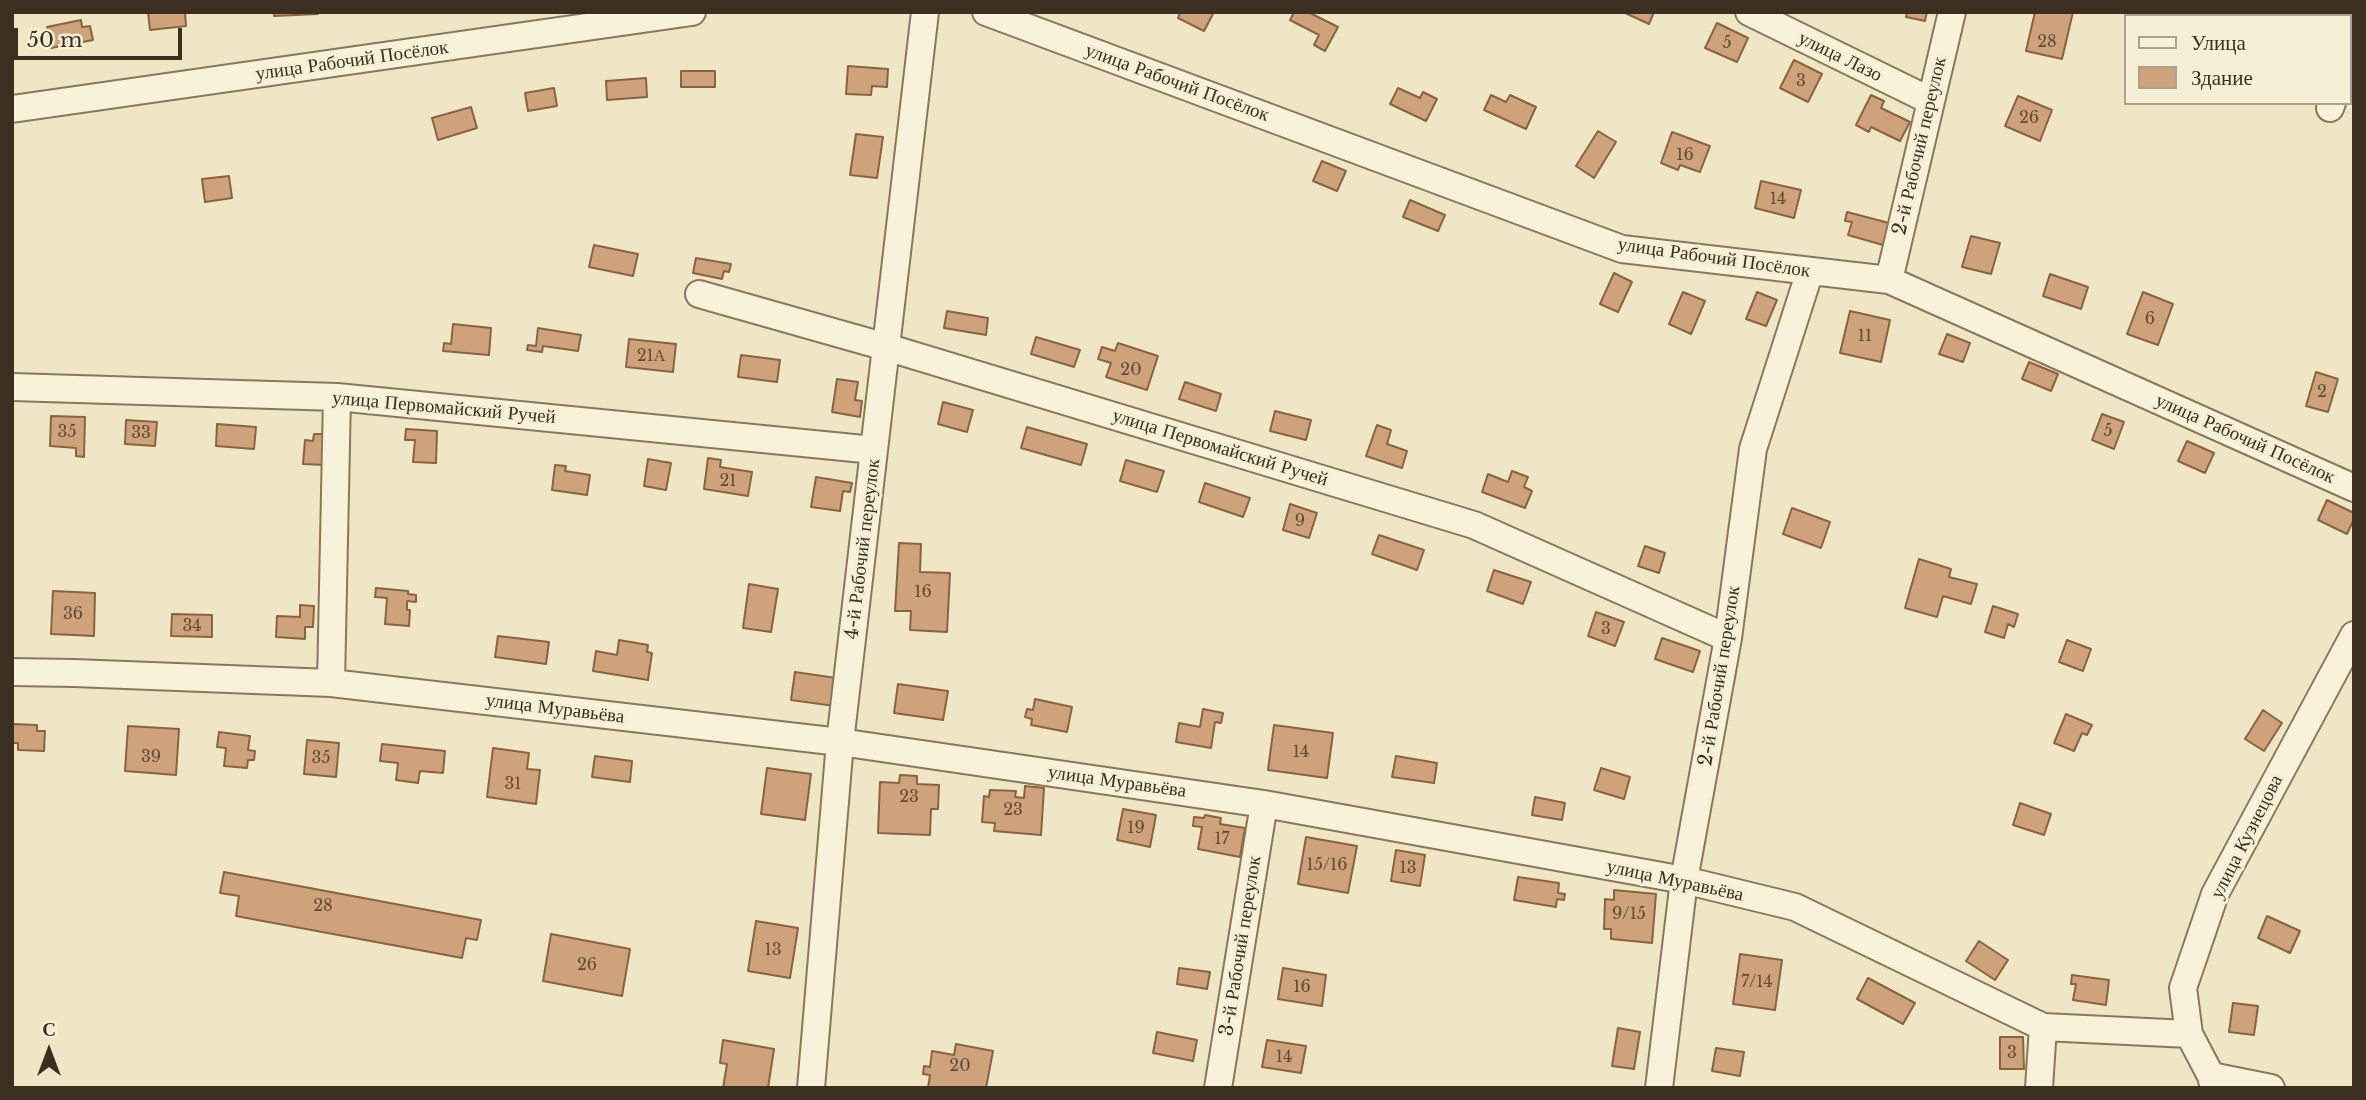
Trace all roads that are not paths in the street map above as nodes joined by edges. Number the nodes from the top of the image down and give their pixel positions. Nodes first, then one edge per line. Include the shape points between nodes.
1 (692, 12) edge
2 (925, 12) edge
3 (986, 12) edge
4 (1749, 12) edge
5 (1952, 12) edge
6 (1931, 101) junction
7 (12, 109) edge
8 (1810, 271) junction
9 (1889, 281) junction
10 (699, 293) dead end
11 (886, 347) junction
12 (12, 387) edge
13 (337, 397) junction
14 (874, 450) junction
15 (2354, 488) edge
16 (2354, 635) edge
17 (1728, 638) junction
18 (12, 672) edge
19 (331, 683) junction
20 (840, 742) junction
21 (1264, 804) junction
22 (1684, 880) junction
23 (2043, 1027) junction
24 (2189, 1034) junction
25 (2213, 1082) edge
26 (811, 1088) edge
27 (1218, 1088) edge
28 (1659, 1088) edge
29 (2039, 1088) edge
30 (2270, 1088) edge

1 - 7 street, улица Рабочий Посёлок
2 - 11 street, 4-й Рабочий переулок
3 - 8 street, улица Рабочий Посёлок via 1622,249
4 - 6 street, улица Лазо
5 - 6 street, 2-й Рабочий переулок
6 - 9 street, 2-й Рабочий переулок
8 - 9 street, улица Рабочий Посёлок
8 - 17 street, 2-й Рабочий переулок via 1753,449
9 - 15 street, улица Рабочий Посёлок
10 - 11 street, улица Первомайский Ручей
11 - 14 street, 4-й Рабочий переулок
11 - 17 street, улица Первомайский Ручей via 1474,525
12 - 13 street, улица Первомайский Ручей
13 - 14 street, улица Первомайский Ручей
13 - 19 street
14 - 20 street, 4-й Рабочий переулок
16 - 24 street, улица Кузнецова via 2216,894 2183,988
17 - 22 street, 2-й Рабочий переулок
18 - 19 street, улица Муравьёва
19 - 20 street, улица Муравьёва
20 - 21 street, улица Муравьёва
20 - 26 street, 4-й Рабочий переулок
21 - 22 street, улица Муравьёва
21 - 27 street, 3-й Рабочий переулок
22 - 23 street, улица Муравьёва via 1795,907
22 - 28 street, 2-й Рабочий переулок
23 - 24 street, улица Муравьёва
23 - 29 street
24 - 25 street, улица Кузнецова
25 - 30 street

